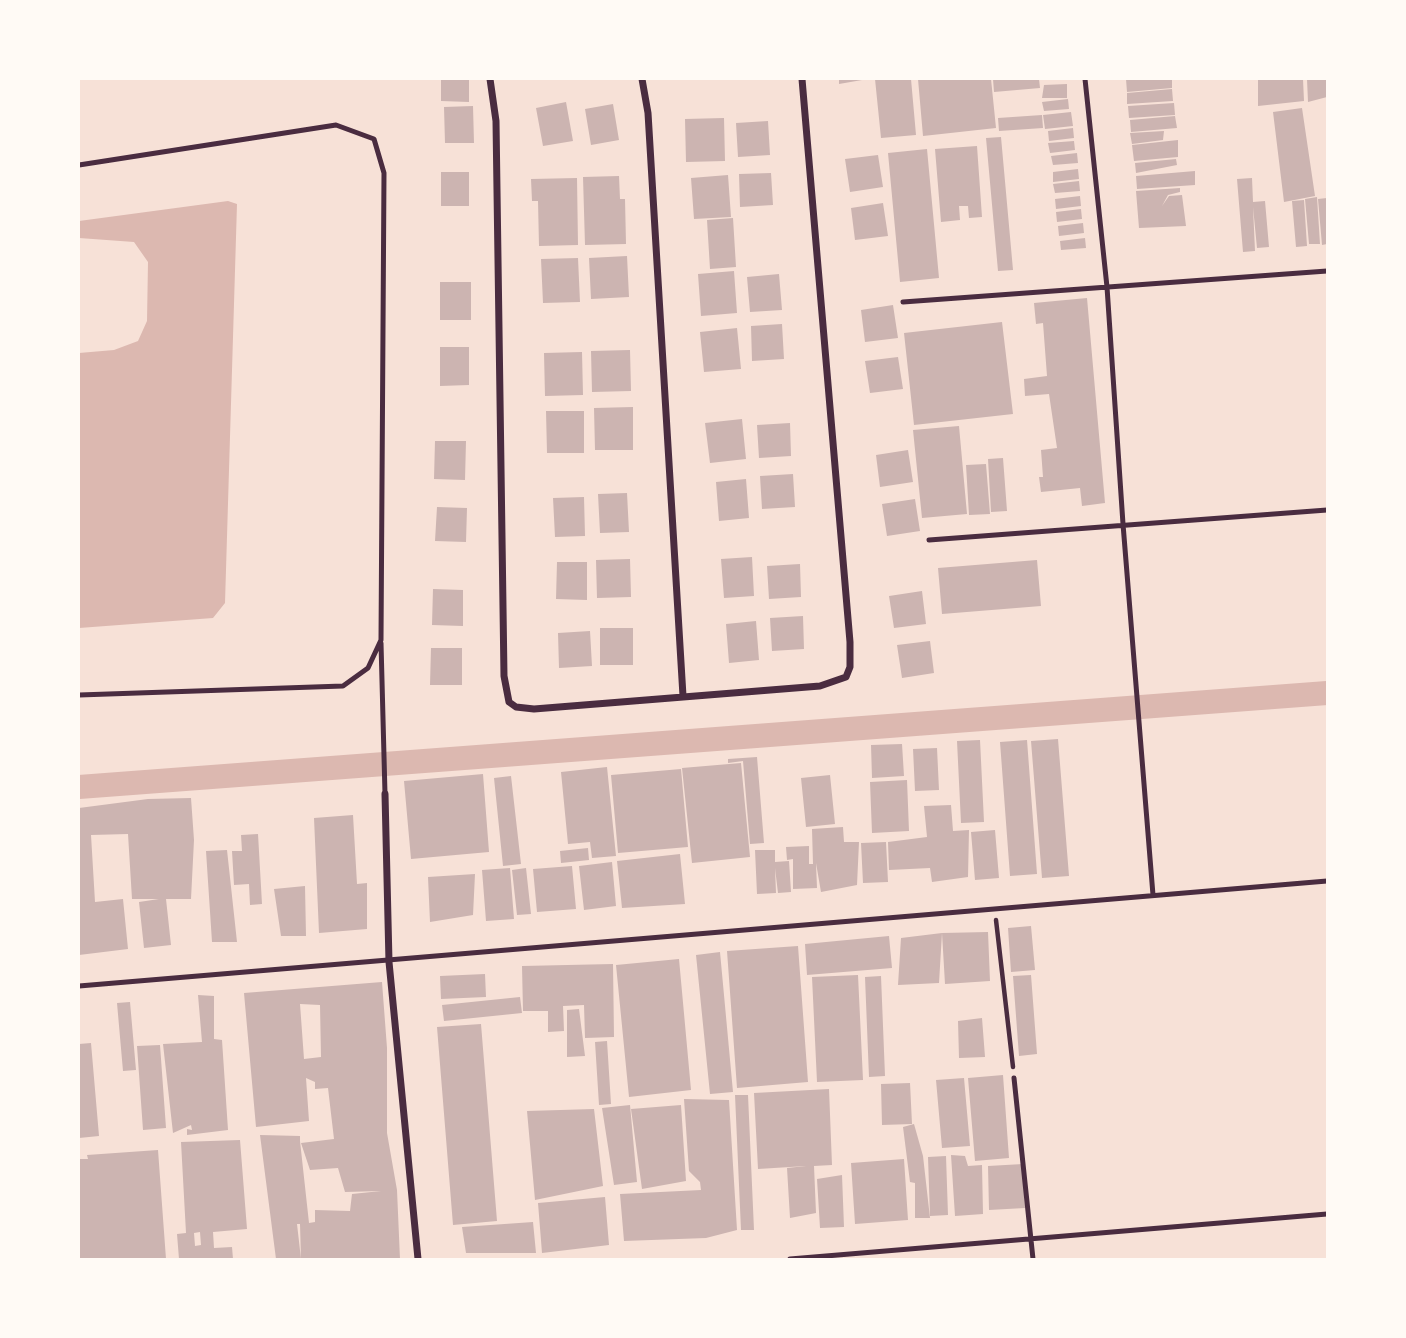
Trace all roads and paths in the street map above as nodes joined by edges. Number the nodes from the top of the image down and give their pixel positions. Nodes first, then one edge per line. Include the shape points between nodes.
1 (490, 79) edge
2 (642, 79) edge
3 (802, 79) edge
4 (1085, 79) edge
5 (79, 164) edge
6 (1327, 271) edge
7 (1107, 287) junction
8 (903, 302) dead end
9 (1327, 510) edge
10 (1123, 524) junction
11 (929, 540) dead end
12 (381, 640) junction
13 (79, 695) edge
14 (683, 696) junction
15 (385, 794) joint
16 (1327, 881) edge
17 (1153, 895) junction
18 (995, 908) junction
19 (389, 962) junction
20 (79, 986) edge
21 (1014, 1078) joint
22 (1327, 1214) edge
23 (1032, 1239) junction
24 (418, 1259) edge
25 (790, 1259) edge
26 (1033, 1259) edge

1 - 14 street via 496,121 504,676 509,702 534,709
2 - 14 street via 648,113
3 - 14 street via 850,667 838,682
4 - 7 lane
5 - 12 lane via 336,125 374,139 384,173
6 - 7 lane
7 - 8 lane
7 - 10 lane
9 - 10 lane
10 - 11 lane
10 - 17 lane
12 - 13 lane via 368,668 343,686
12 - 15 lane
15 - 19 street
16 - 17 lane
17 - 18 lane
18 - 19 lane
18 - 21 path
19 - 20 lane
19 - 24 street
21 - 23 lane
22 - 23 lane
23 - 25 lane
23 - 26 lane

